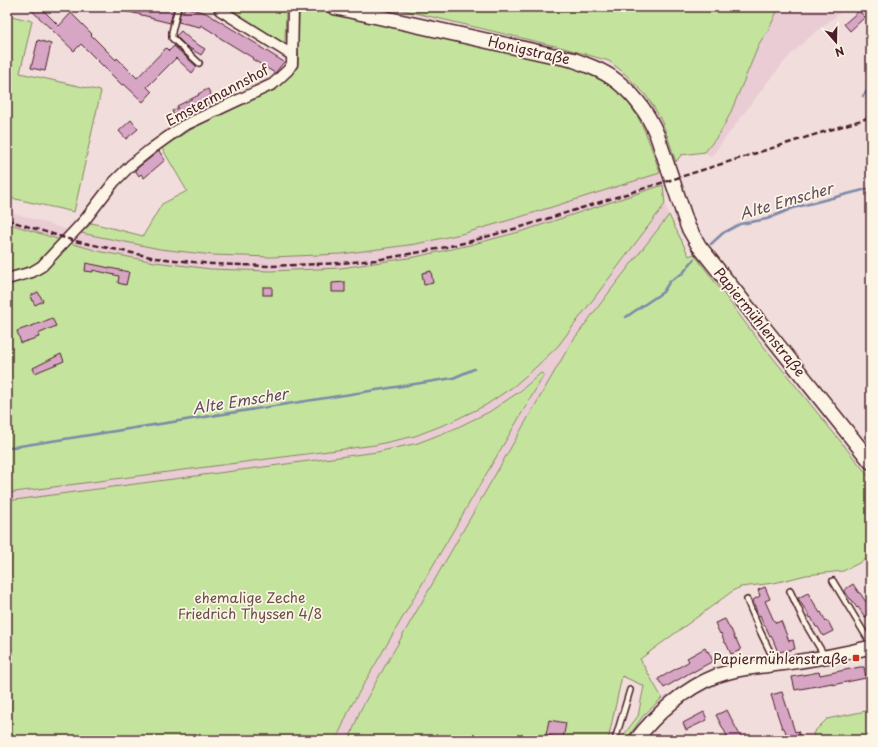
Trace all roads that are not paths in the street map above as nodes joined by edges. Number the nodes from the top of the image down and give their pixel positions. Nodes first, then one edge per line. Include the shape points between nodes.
1 (178, 7) edge
2 (293, 7) edge
3 (334, 7) edge
4 (220, 10) dead end
5 (292, 55) junction
6 (199, 63) dead end
7 (669, 170) joint
8 (7, 279) edge
9 (871, 462) edge
10 (834, 581) dead end
11 (790, 591) dead end
12 (747, 600) dead end
13 (871, 644) edge
14 (871, 647) edge
15 (825, 657) junction
16 (776, 664) junction
17 (630, 690) dead end
18 (615, 740) edge
19 (636, 740) edge

1 - 6 lane via 172,38
2 - 5 street, Emstermannshof
3 - 7 main road, Honigstraße via 574,60 611,76 630,93 652,122
4 - 5 street
5 - 8 street, Emstermannshof via 292,64 273,84 183,126 151,149 114,182 84,221 42,266 32,272
7 - 9 main road, Papiermühlenstraße via 688,227 699,246
10 - 13 lane
11 - 15 lane
12 - 16 lane
14 - 15 street
15 - 16 street
16 - 19 street via 734,671 714,677 693,688 664,710
17 - 18 lane

